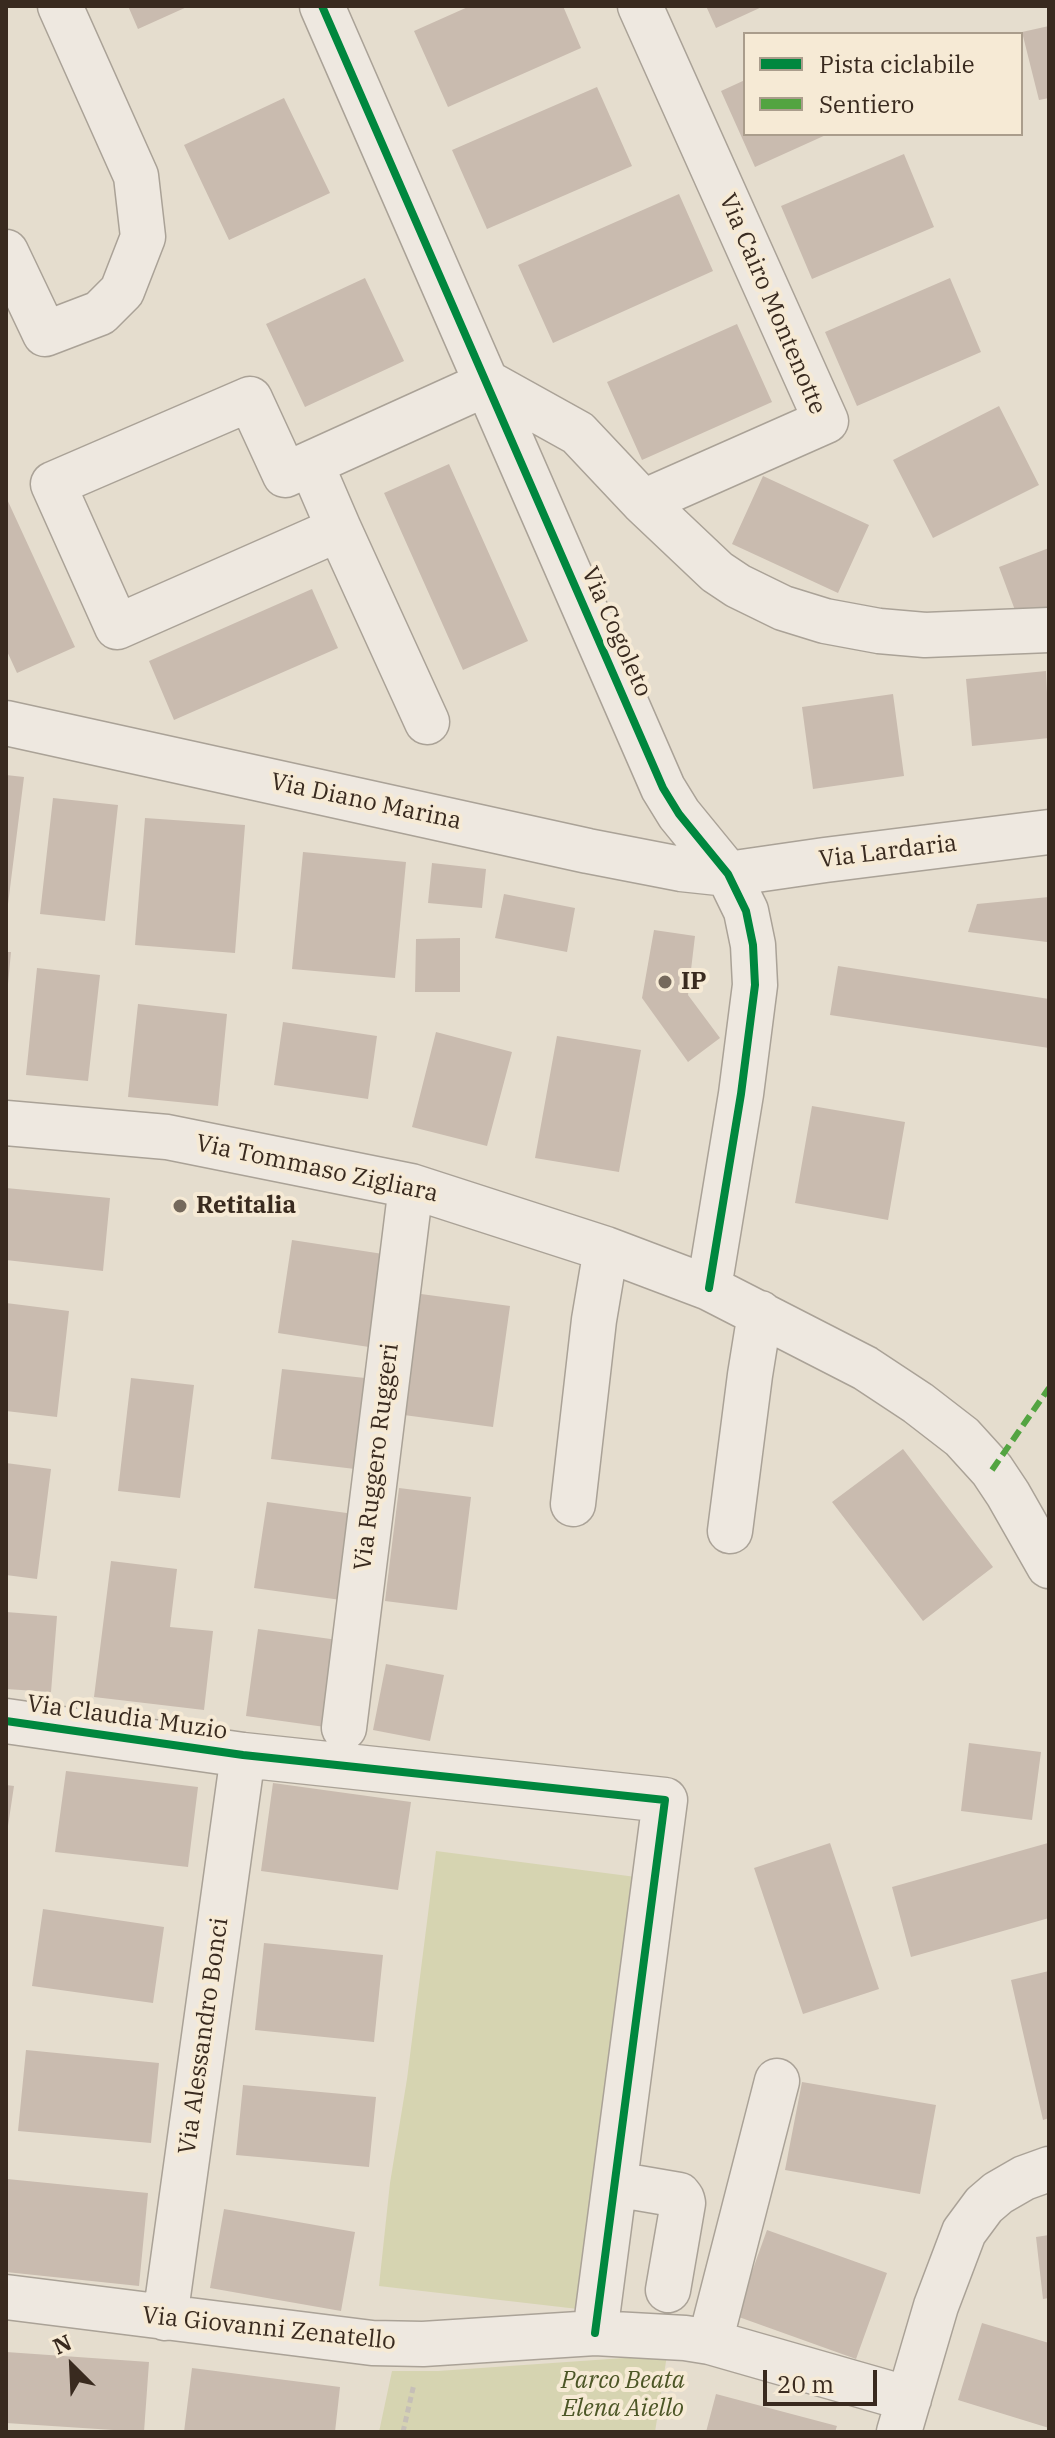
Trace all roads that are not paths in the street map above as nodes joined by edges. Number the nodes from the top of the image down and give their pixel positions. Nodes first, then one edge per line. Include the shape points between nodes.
1 (60, 6) edge
2 (322, 6) edge
3 (640, 6) edge
4 (6, 252) edge
5 (488, 383) junction
6 (311, 464) junction
7 (643, 502) junction
8 (339, 529) junction
9 (1049, 630) edge
10 (427, 722) dead end
11 (6, 723) edge
12 (1049, 832) edge
13 (728, 874) junction
14 (6, 1123) edge
15 (411, 1186) junction
16 (606, 1249) junction
17 (709, 1288) junction
18 (760, 1313) junction
19 (573, 1504) dead end
20 (730, 1531) dead end
21 (1049, 1566) edge
22 (6, 1721) edge
23 (344, 1728) dead end
24 (243, 1755) junction
25 (777, 2081) dead end
26 (1049, 2169) edge
27 (615, 2184) junction
28 (668, 2290) dead end
29 (6, 2297) edge
30 (165, 2318) junction
31 (595, 2333) junction
32 (710, 2342) junction
33 (904, 2416) edge

1 - 4 street via 136,176 143,237 122,291 100,313 45,334
2 - 5 street, Via Cogoleto
3 - 7 street, Via Cairo Montenotte via 826,421
5 - 6 street
5 - 7 street via 578,433
5 - 13 street, Via Cogoleto via 663,788
6 - 8 street
6 - 8 street via 285,475 250,399 53,484 117,627
7 - 9 street via 726,579 802,615 925,635
8 - 10 street
11 - 13 street, Via Diano Marina via 572,848
12 - 13 street, Via Lardaria
13 - 17 street, Via Cogoleto via 750,926 755,985
14 - 15 street, Via Tommaso Zigliara via 167,1137
15 - 16 street, Via Tommaso Zigliara
15 - 23 street, Via Ruggero Ruggeri
16 - 17 street, Via Tommaso Zigliara
16 - 19 street
17 - 18 street, Via Tommaso Zigliara
18 - 20 street
18 - 21 street, Via Tommaso Zigliara via 865,1368 962,1437 992,1470
22 - 24 street, Via Claudia Muzio
24 - 27 street, Via Claudia Muzio via 665,1800
24 - 30 street, Via Alessandro Bonci
25 - 32 street
26 - 33 street via 998,2193 964,2232
27 - 28 street via 682,2199
27 - 31 street
29 - 30 street, Via Giovanni Zenatello
30 - 31 street, Via Giovanni Zenatello via 398,2345
31 - 32 street, Via Giovanni Zenatello
32 - 33 street, Via Giovanni Zenatello

